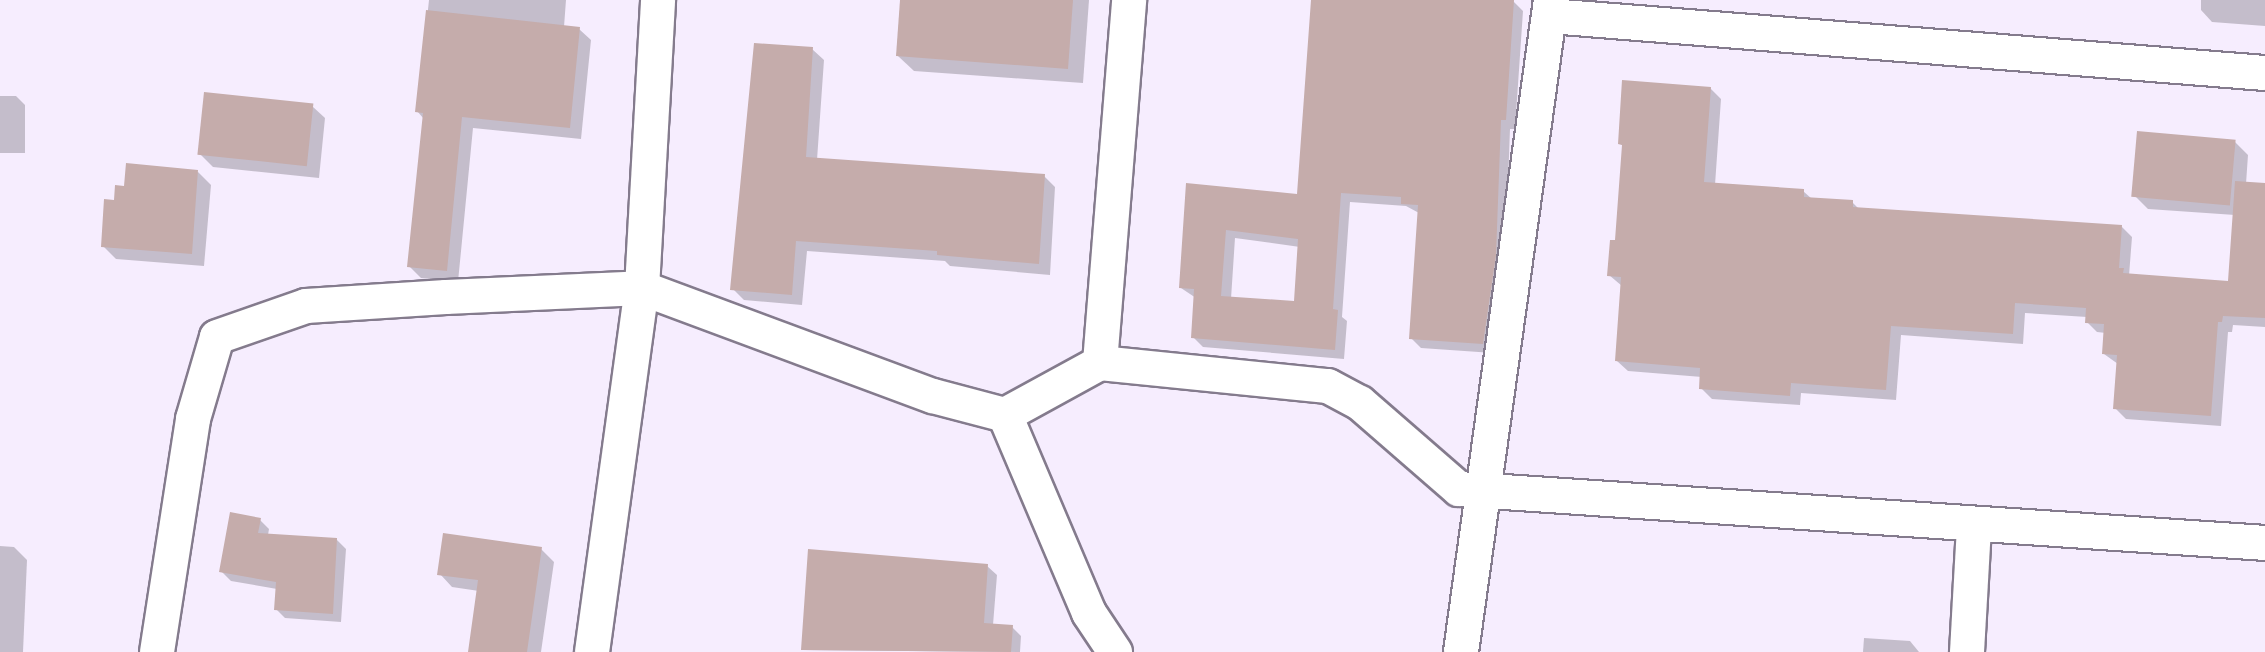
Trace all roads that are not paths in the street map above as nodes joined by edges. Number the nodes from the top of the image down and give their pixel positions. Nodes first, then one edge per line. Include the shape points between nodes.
1 (658, 0) edge
2 (1129, 0) edge
3 (1550, 8) edge
4 (2265, 73) edge
5 (642, 288) junction
6 (1100, 363) junction
7 (1005, 415) junction
8 (1484, 491) junction
9 (1974, 526) junction
10 (2265, 543) edge
11 (157, 652) edge
12 (592, 652) edge
13 (1115, 652) edge
14 (1461, 652) edge
15 (1967, 652) edge

1 - 5 street
2 - 6 street
3 - 4 street
3 - 8 street
5 - 7 street via 933,396
5 - 11 street via 306,306 217,337 193,419
5 - 12 street
6 - 7 street
6 - 8 street via 1328,386 1360,403 1459,489
7 - 13 street via 1089,613
8 - 9 street
8 - 14 street
9 - 10 street
9 - 15 street

